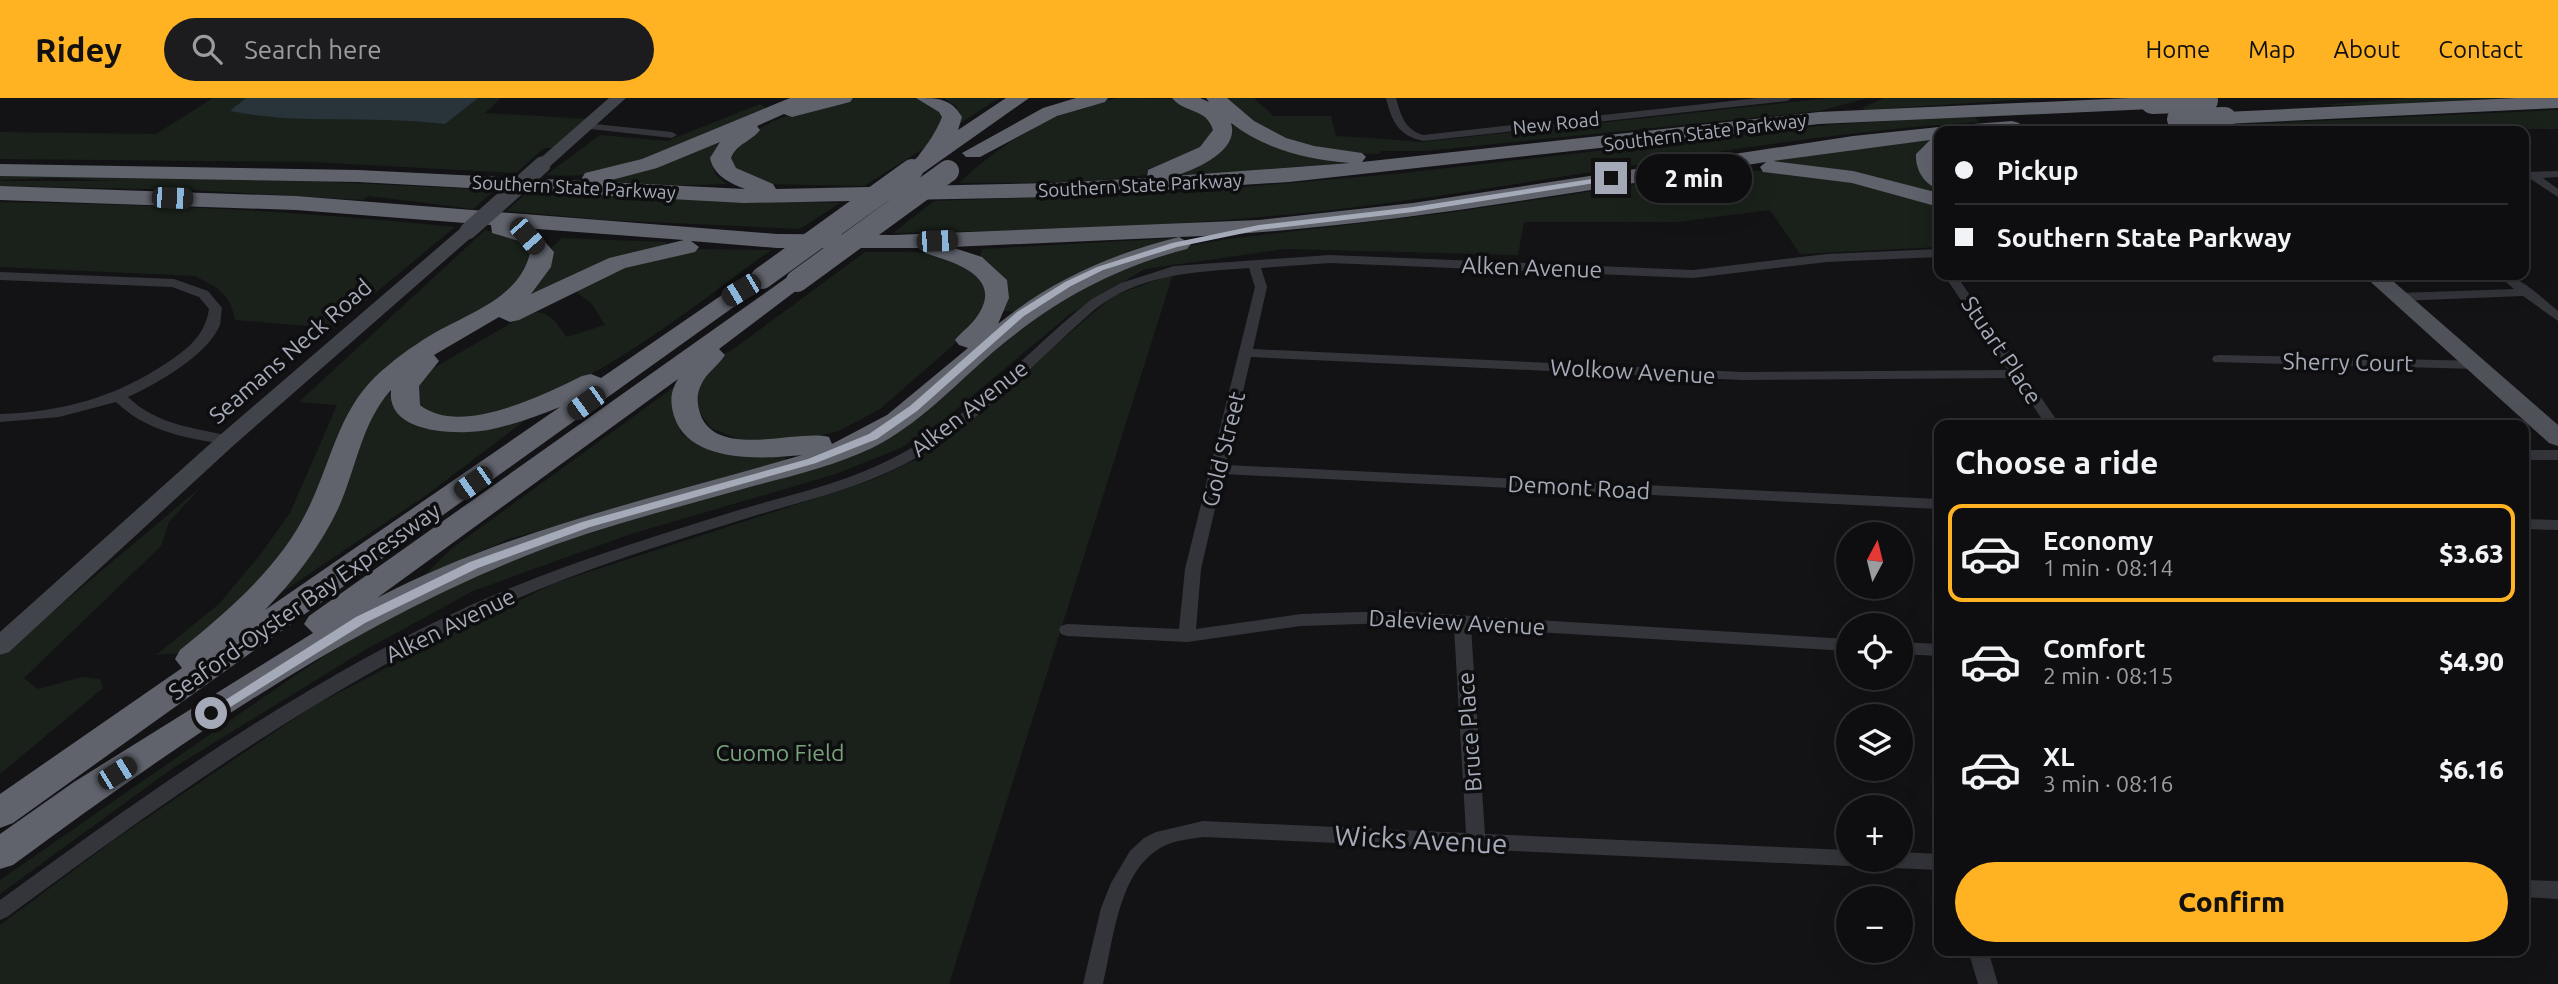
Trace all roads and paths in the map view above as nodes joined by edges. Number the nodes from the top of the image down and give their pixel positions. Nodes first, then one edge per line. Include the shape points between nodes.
1 (618, 98) edge
2 (808, 98) edge
3 (843, 98) edge
4 (926, 98) edge
5 (1019, 98) edge
6 (1049, 98) edge
7 (1098, 98) edge
8 (1182, 98) edge
9 (1216, 98) edge
10 (1391, 98) edge
11 (1787, 98) edge
12 (1876, 98) edge
13 (2093, 98) edge
14 (2174, 98) edge
15 (2278, 98) edge
16 (2558, 102) edge
17 (2152, 103) junction
18 (1819, 118) junction
19 (2218, 125) edge
20 (585, 126) junction
21 (2049, 126) edge
22 (1934, 134) edge
23 (672, 135) dead end
24 (1934, 148) edge
25 (972, 153) junction
26 (1440, 161) junction
27 (1712, 163) junction
28 (542, 165) joint
29 (0, 170) edge
30 (912, 170) junction
31 (2558, 174) edge
32 (2529, 175) edge
33 (2529, 176) edge
34 (1934, 177) edge
35 (448, 180) junction
36 (1052, 190) junction
37 (0, 193) edge
38 (2558, 194) edge
39 (786, 196) junction
40 (1934, 198) edge
41 (460, 223) junction
42 (1259, 228) junction
43 (777, 241) junction
44 (894, 242) junction
45 (1934, 255) edge
46 (1254, 264) junction
47 (0, 276) edge
48 (762, 278) junction
49 (1954, 280) edge
50 (2380, 280) edge
51 (2511, 280) edge
52 (797, 281) junction
53 (2527, 292) junction
54 (2399, 297) junction
55 (2558, 317) edge
56 (1247, 353) junction
57 (2219, 359) dead end
58 (2478, 365) junction
59 (2019, 373) junction
60 (118, 396) junction
61 (0, 418) edge
62 (2050, 420) edge
63 (2558, 438) edge
64 (227, 440) junction
65 (2529, 455) edge
66 (2558, 455) edge
67 (1218, 469) junction
68 (1934, 504) edge
69 (2529, 524) edge
70 (2558, 525) edge
71 (1462, 621) junction
72 (1067, 630) dead end
73 (1187, 636) junction
74 (1836, 644) edge
75 (0, 646) edge
76 (1913, 649) edge
77 (1934, 650) edge
78 (55, 794) junction
79 (0, 813) edge
80 (1476, 842) junction
81 (0, 854) edge
82 (1836, 857) edge
83 (1913, 861) edge
84 (1934, 862) edge
85 (2529, 889) edge
86 (2558, 890) edge
87 (0, 911) edge
88 (1980, 956) edge
89 (1093, 984) edge
90 (1988, 984) edge

1 - 20 main road, Seamans Neck Road
2 - 35 highway via 742,123 678,155 622,173 583,179
3 - 39 highway via 768,120 726,149 721,161 725,172 745,184
4 - 30 highway via 947,108 951,126
5 - 30 highway, Seaford-Oyster Bay Expressway
6 - 25 highway, Seaford-Oyster Bay Expressway
7 - 25 highway via 1050,112
8 - 36 highway via 1204,107 1219,120 1220,140 1207,155 1157,174
9 - 26 highway via 1250,130 1290,147 1330,155
10 - 11 street, New Road via 1401,130 1423,138
12 - 18 highway
13 - 17 highway
14 - 19 main road
15 - 17 highway, Southern State Parkway, bridge
16 - 19 highway
17 - 18 highway, Southern State Parkway
18 - 26 highway, Southern State Parkway
19 - 21 highway, bridge via 2174,119
20 - 23 street
20 - 28 main road, Seamans Neck Road
22 - 27 highway, Southern State Parkway
24 - 34 highway via 1926,162
25 - 52 highway, Seaford-Oyster Bay Expressway, bridge
26 - 36 highway, Southern State Parkway via 1231,181
27 - 40 highway via 1806,169
27 - 42 highway, Southern State Parkway via 1413,210
28 - 41 main road, Seamans Neck Road, bridge
29 - 35 highway, Southern State Parkway
30 - 48 highway, Seaford-Oyster Bay Expressway, bridge
31 - 32 street
33 - 38 street
35 - 39 highway, Southern State Parkway
36 - 39 highway, Southern State Parkway
37 - 41 highway, Southern State Parkway via 296,203
41 - 43 highway, Southern State Parkway
41 - 64 main road, Seamans Neck Road
41 - 78 highway via 527,236 542,252 537,273 515,295 437,342 385,382 363,411 308,538 282,572
42 - 44 highway, Southern State Parkway
42 - 78 highway via 1137,255 1068,284 1021,314 888,428 846,449 530,542 419,590
43 - 44 highway, Southern State Parkway
43 - 48 highway via 669,248 606,265 422,363 406,382 404,400 411,411 436,422 483,422 520,412 593,381
44 - 52 highway via 959,255 995,280 997,305 979,331 885,412 819,443 778,449 726,445 700,434 686,419 683,401 688,383 700,365
45 - 46 street, Alken Avenue via 1827,258 1693,274 1329,259
46 - 56 street, Gold Street via 1261,287
46 - 87 street, Alken Avenue via 1174,270 1109,294 945,433 872,474 619,553 530,586 425,634 306,699 194,772
47 - 60 street via 174,283 194,287 207,296 215,314 213,326 195,351 173,368
48 - 78 highway, Seaford-Oyster Bay Expressway
49 - 59 street, Stuart Place
50 - 54 main road
51 - 53 street
52 - 78 highway, Seaford-Oyster Bay Expressway
53 - 54 street
53 - 55 street
54 - 58 main road
56 - 59 street, Wolkow Avenue via 1754,376
56 - 67 street, Gold Street
57 - 58 street, Sherry Court
58 - 63 main road
59 - 62 street, Stuart Place
60 - 61 street via 58,413
60 - 64 street via 150,423
64 - 75 main road, Seamans Neck Road
65 - 66 street
67 - 68 street, Demont Road
67 - 73 street, Gold Street via 1193,569
69 - 70 street
71 - 73 street, Daleview Avenue via 1329,618
71 - 74 street, Daleview Avenue
71 - 80 street, Bruce Place
72 - 73 street, Daleview Avenue
76 - 77 street
78 - 79 highway, Seaford-Oyster Bay Expressway
78 - 81 highway, Seaford-Oyster Bay Expressway
80 - 82 street, Wicks Avenue
80 - 89 street, Wicks Avenue via 1203,829 1169,835 1141,854 1120,881
83 - 84 street
85 - 86 street
88 - 90 street

